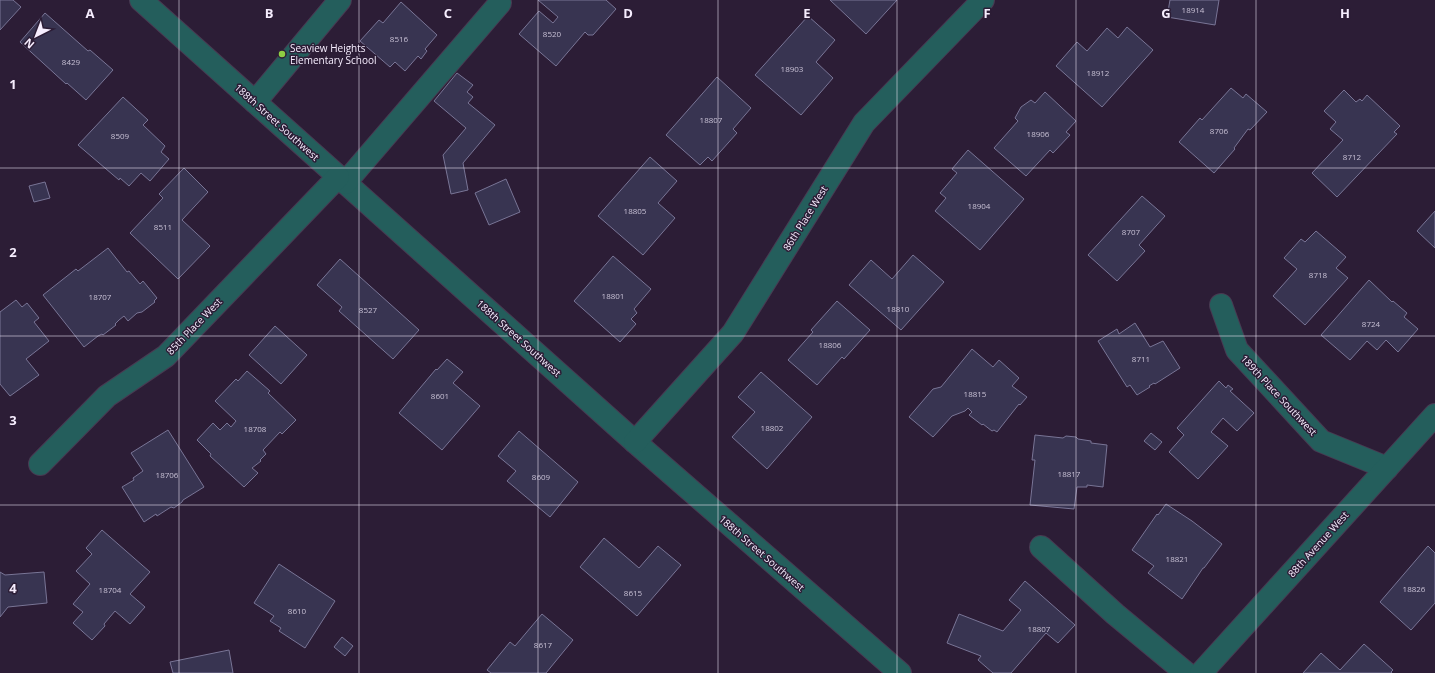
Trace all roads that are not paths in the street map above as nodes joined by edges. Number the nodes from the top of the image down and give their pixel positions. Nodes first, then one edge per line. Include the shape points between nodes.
1 (141, 0) edge
2 (340, 0) edge
3 (983, 0) edge
4 (500, 4) dead end
5 (255, 102) junction
6 (342, 180) junction
7 (1221, 305) dead end
8 (1435, 415) edge
9 (635, 442) junction
10 (40, 464) dead end
11 (1387, 468) junction
12 (1041, 547) dead end
13 (900, 673) edge
14 (1186, 673) edge
15 (1201, 673) edge

1 - 5 street, 188th Street Southwest
2 - 5 street
3 - 9 street, 86th Place West via 864,123 733,333
4 - 6 street, 85th Place West
5 - 6 street, 188th Street Southwest
6 - 9 street, 188th Street Southwest
6 - 10 street, 85th Place West via 166,356 107,396
7 - 11 street, 189th Place Southwest via 1237,350 1321,441
8 - 11 street, 88th Avenue West
9 - 13 street, 188th Street Southwest
11 - 15 street, 88th Avenue West
12 - 14 street via 1115,614

